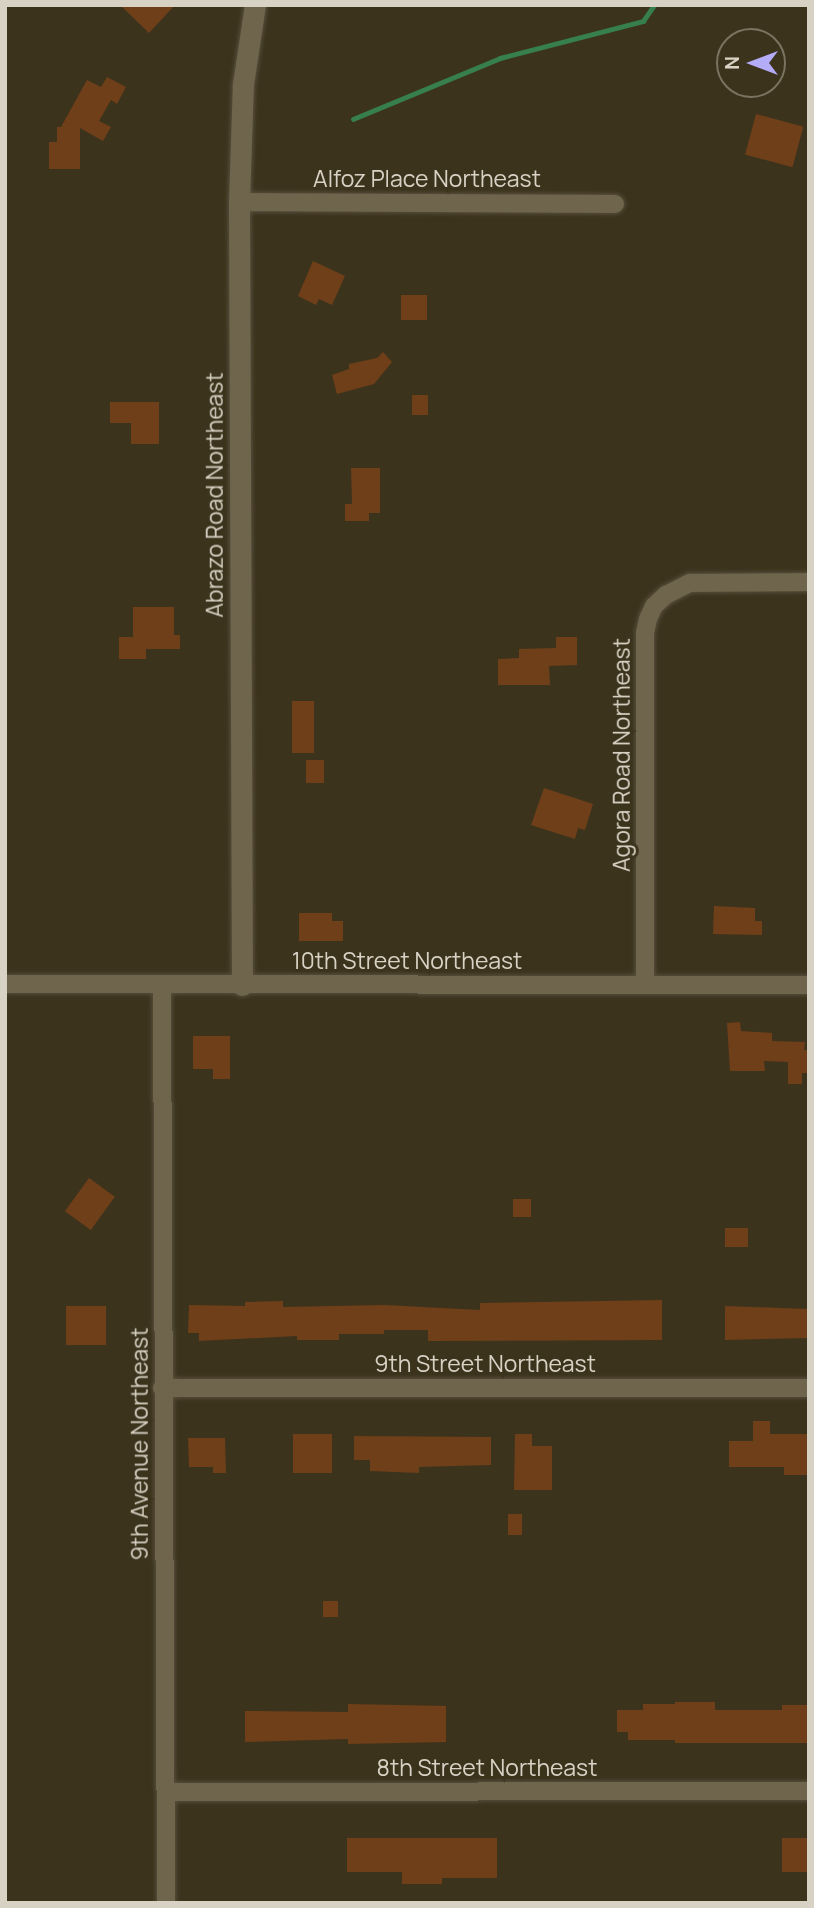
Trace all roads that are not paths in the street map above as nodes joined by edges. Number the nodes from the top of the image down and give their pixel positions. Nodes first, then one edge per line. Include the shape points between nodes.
1 (255, 5) edge
2 (239, 202) junction
3 (615, 204) dead end
4 (809, 582) edge
5 (5, 984) edge
6 (162, 985) junction
7 (242, 985) junction
8 (645, 985) junction
9 (809, 985) edge
10 (162, 1388) junction
11 (809, 1388) edge
12 (809, 1791) edge
13 (166, 1792) junction
14 (166, 1903) edge

1 - 2 street, Abrazo Road Northeast via 243,84
2 - 3 street, Alfoz Place Northeast
2 - 7 street, Abrazo Road Northeast
4 - 8 street, Agora Road Northeast via 690,583 666,595 648,619
5 - 6 street, 10th Street Northeast
6 - 7 street, 10th Street Northeast
6 - 10 street, 9th Avenue Northeast
7 - 8 street, 10th Street Northeast
8 - 9 street, 10th Street Northeast
10 - 11 street, 9th Street Northeast
10 - 13 street, 9th Avenue Northeast
12 - 13 street, 8th Street Northeast
13 - 14 street, 9th Avenue Northeast

